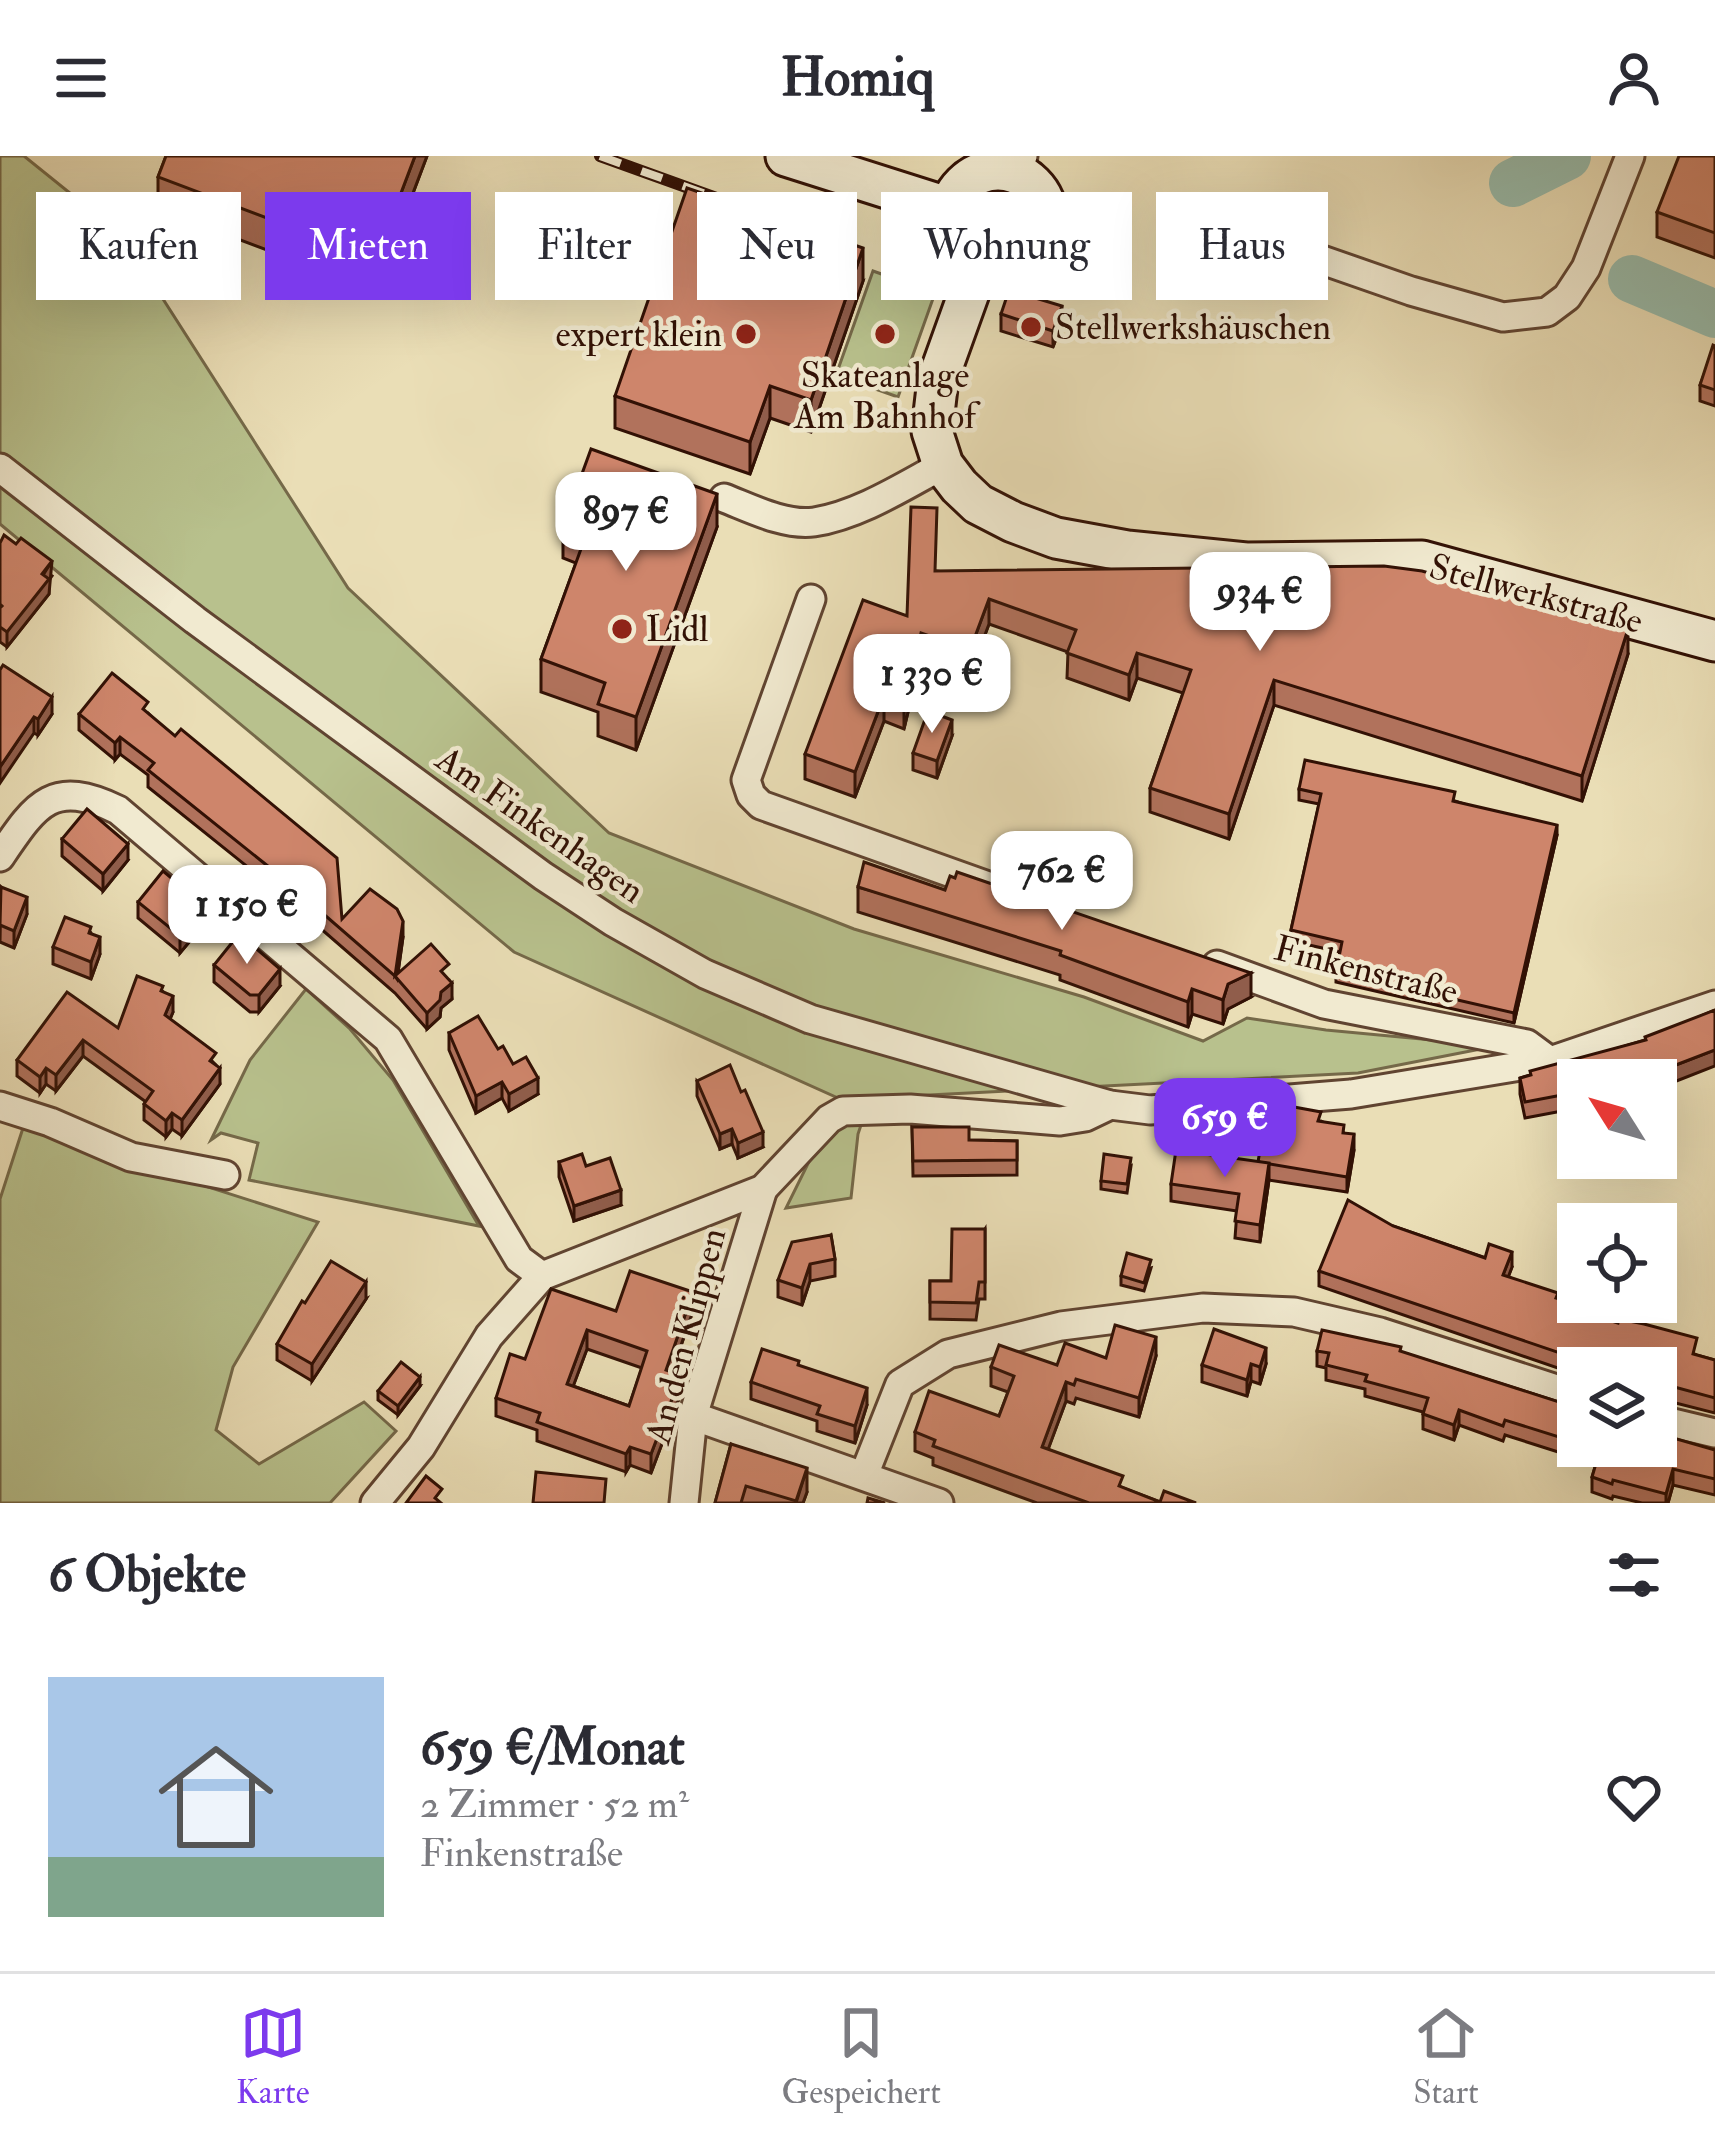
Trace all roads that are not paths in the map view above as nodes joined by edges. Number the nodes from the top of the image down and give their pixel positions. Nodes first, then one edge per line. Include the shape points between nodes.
1 (786, 156) edge
2 (1630, 156) edge
3 (1019, 165) edge
4 (900, 192) edge
5 (961, 192) edge
6 (1038, 192) edge
7 (1328, 263) edge
8 (968, 300) edge
9 (943, 465) junction
10 (0, 468) edge
11 (724, 498) dead end
12 (811, 599) dead end
13 (1715, 640) edge
14 (0, 857) edge
15 (1015, 896) edge
16 (1202, 960) edge
17 (1715, 1005) edge
18 (1550, 1061) junction
19 (1110, 1105) junction
20 (0, 1106) edge
21 (225, 1175) dead end
22 (764, 1189) junction
23 (542, 1276) junction
24 (1557, 1389) edge
25 (693, 1416) junction
26 (1677, 1424) edge
27 (1715, 1433) edge
28 (864, 1475) junction
29 (375, 1503) edge
30 (683, 1503) edge
31 (939, 1503) edge

1 - 4 main road
2 - 7 street via 1586,268 1568,297 1546,312 1503,317
3 - 5 main road via 968,181
3 - 6 main road
8 - 9 main road via 933,404
9 - 11 street via 811,523
9 - 13 main road, Stellwerkstraße via 978,504 1056,538 1246,563 1422,561
10 - 19 street, Am Finkenhagen via 195,620 613,922 705,974 810,1019
12 - 15 street via 746,780 751,795
14 - 23 street via 30,812 51,797 72,794 118,810 388,1039 519,1259
16 - 18 street, Finkenstraße via 1324,1004 1527,1044
17 - 18 street
18 - 19 street via 1352,1094 1150,1110
19 - 22 street, An den Klippen via 1060,1121 843,1111
20 - 21 street via 131,1157
22 - 23 street, An den Klippen
22 - 25 street, An den Klippen
23 - 29 street via 489,1336 421,1447
24 - 28 street via 1294,1312 1203,1308 1060,1325 948,1354 900,1384
25 - 28 street
25 - 30 street, An den Klippen
26 - 27 street
28 - 31 street

